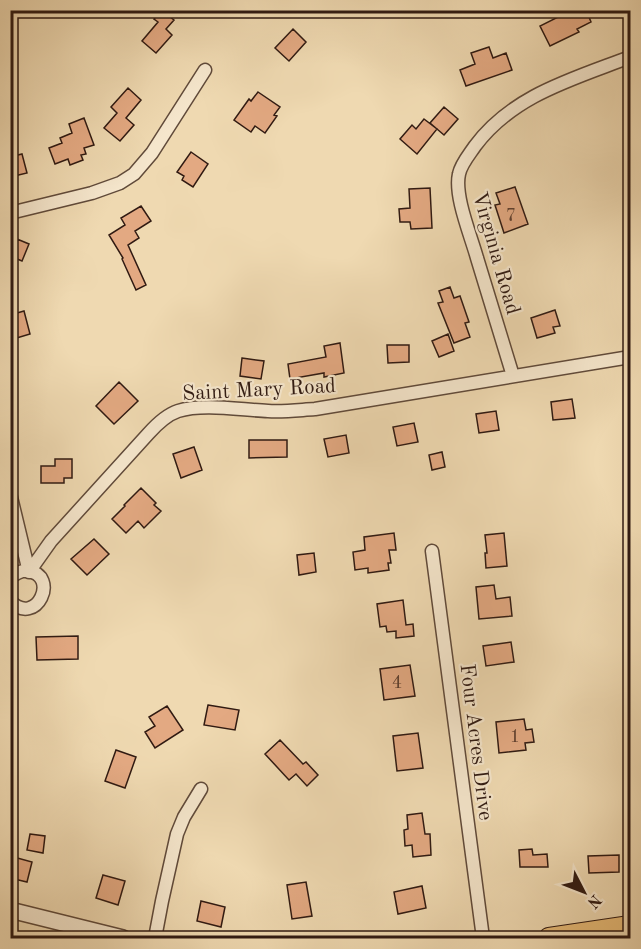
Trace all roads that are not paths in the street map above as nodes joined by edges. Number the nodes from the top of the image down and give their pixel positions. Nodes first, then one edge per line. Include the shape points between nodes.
1 (630, 57) edge
2 (205, 70) dead end
3 (10, 213) edge
4 (630, 357) edge
5 (513, 376) junction
6 (10, 493) edge
7 (432, 551) dead end
8 (30, 572) junction
9 (10, 578) edge
10 (10, 601) edge
11 (201, 789) dead end
12 (10, 910) edge
13 (630, 926) edge
14 (123, 939) edge
15 (155, 939) edge
16 (483, 939) edge
17 (549, 939) edge

1 - 5 street, Virginia Road via 537,94 513,109 482,137 460,170 458,188 463,208
2 - 3 street via 152,153 127,179 92,193
4 - 5 street, Saint Mary Road
5 - 8 street, Saint Mary Road via 296,411 178,411 148,434 53,539
6 - 8 street
7 - 16 street, Four Acres Drive
8 - 9 street
8 - 10 street via 43,584 41,599 25,608
11 - 15 street via 177,834
12 - 14 street
13 - 17 main road

